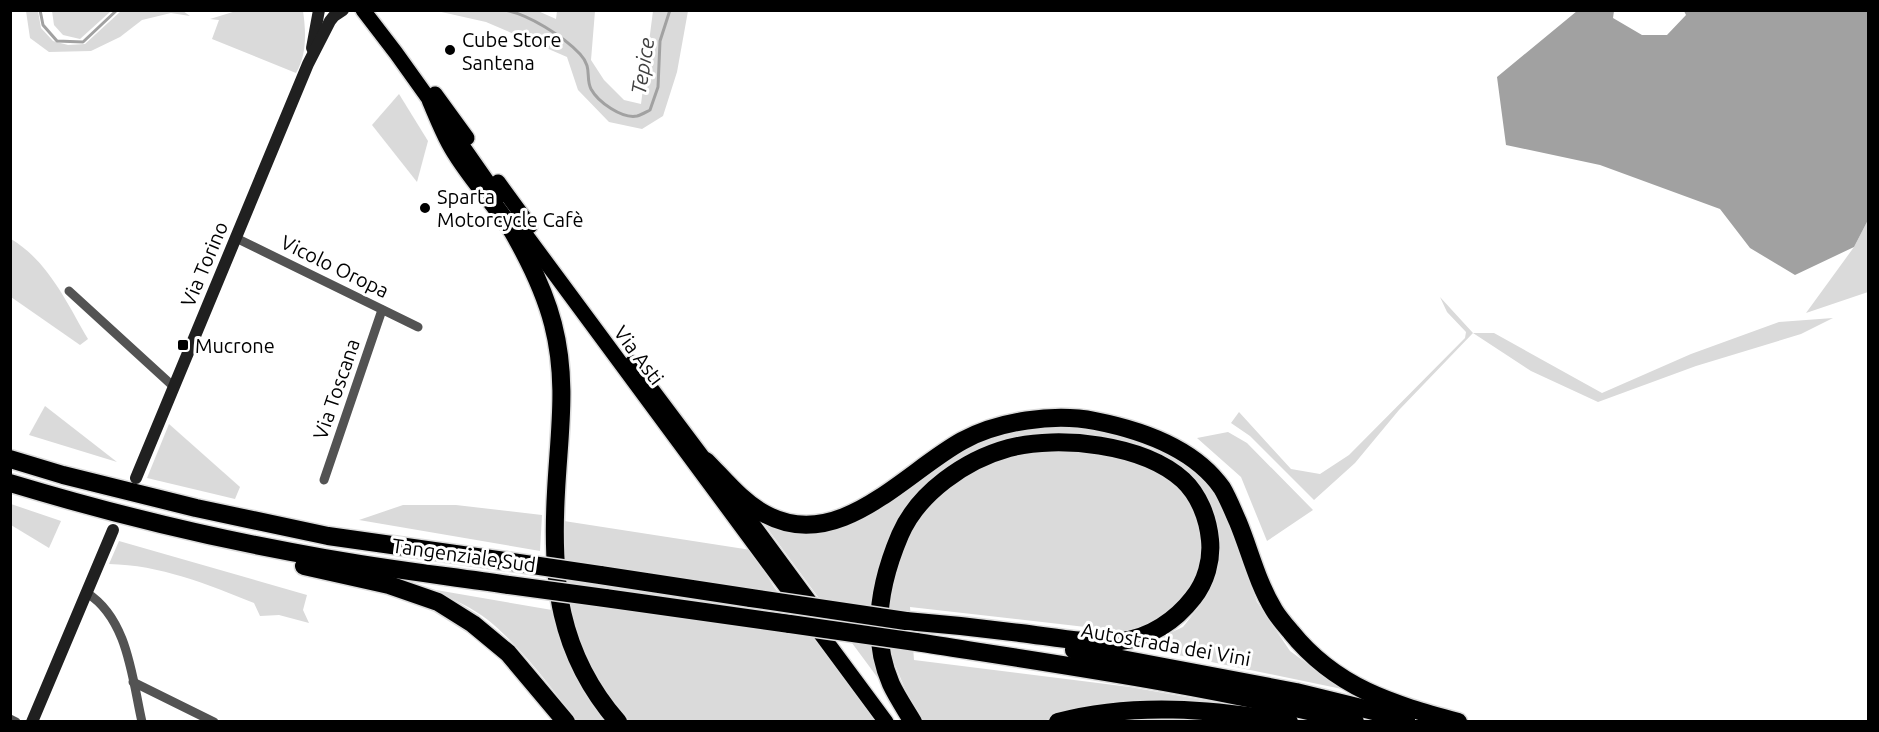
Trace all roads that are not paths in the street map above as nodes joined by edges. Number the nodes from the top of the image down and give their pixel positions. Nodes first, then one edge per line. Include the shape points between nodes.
1 (309, 10) edge
2 (319, 10) edge
3 (343, 10) edge
4 (358, 10) edge
5 (378, 10) edge
6 (363, 11) edge
7 (313, 40) junction
8 (308, 64) junction
9 (431, 102) junction
10 (236, 238) junction
11 (69, 291) dead end
12 (382, 310) junction
13 (418, 327) dead end
14 (174, 387) junction
15 (10, 459) edge
16 (705, 461) junction
17 (136, 478) dead end
18 (324, 480) dead end
19 (10, 483) edge
20 (174, 527) junction
21 (113, 530) dead end
22 (87, 593) junction
23 (906, 621) junction
24 (916, 642) joint
25 (133, 682) junction
26 (10, 719) edge
27 (16, 722) edge
28 (32, 722) edge
29 (142, 722) edge
30 (214, 722) edge
31 (566, 722) edge
32 (618, 722) edge
33 (886, 722) edge
34 (898, 722) edge
35 (914, 722) edge
36 (1058, 722) edge
37 (1288, 722) edge
38 (1355, 722) edge
39 (1416, 722) edge
40 (1458, 722) edge

1 - 7 street, Via Torino
2 - 7 street, Via Torino
3 - 8 street, Via Torino via 330,21
4 - 6 street
5 - 16 main road, Via Asti via 560,269
6 - 9 main road, Via Asti
7 - 8 street, Via Torino
8 - 10 street, Via Torino
9 - 32 highway via 450,144 513,232 553,323 562,408 555,494 556,587 568,638 584,675
9 - 33 main road, Via Asti via 553,275
10 - 12 street, Vicolo Oropa
10 - 14 street, Via Torino
11 - 14 street
12 - 13 street, Vicolo Oropa
12 - 18 street, Via Toscana
14 - 17 street, Via Torino
15 - 23 highway, Tangenziale Sud, bridge via 196,508 306,531
16 - 34 main road, Via Asti
16 - 40 highway via 746,502 786,523 805,525 830,523 871,504 962,441 1003,425 1045,418 1092,420 1138,431 1178,449 1203,466 1222,489 1274,610 1300,643 1326,667 1380,699
19 - 20 highway, Tangenziale Sud
20 - 24 highway, Tangenziale Sud, bridge via 324,558
20 - 31 highway via 229,549 389,585 438,602 508,653
21 - 22 street
22 - 25 street via 98,600 120,635
22 - 28 street
23 - 35 highway via 1083,641 1123,641 1143,635 1166,625 1199,592 1208,571 1209,524 1183,480 1156,463 1117,448 1048,441 1009,448 976,460 944,481 921,503 902,531 880,595 883,656 891,684
23 - 39 highway, Autostrada dei Vini via 1219,676
24 - 38 highway, Autostrada dei Vini via 1251,698
25 - 29 street
25 - 30 street
26 - 27 street
36 - 37 highway via 1110,712 1165,708

